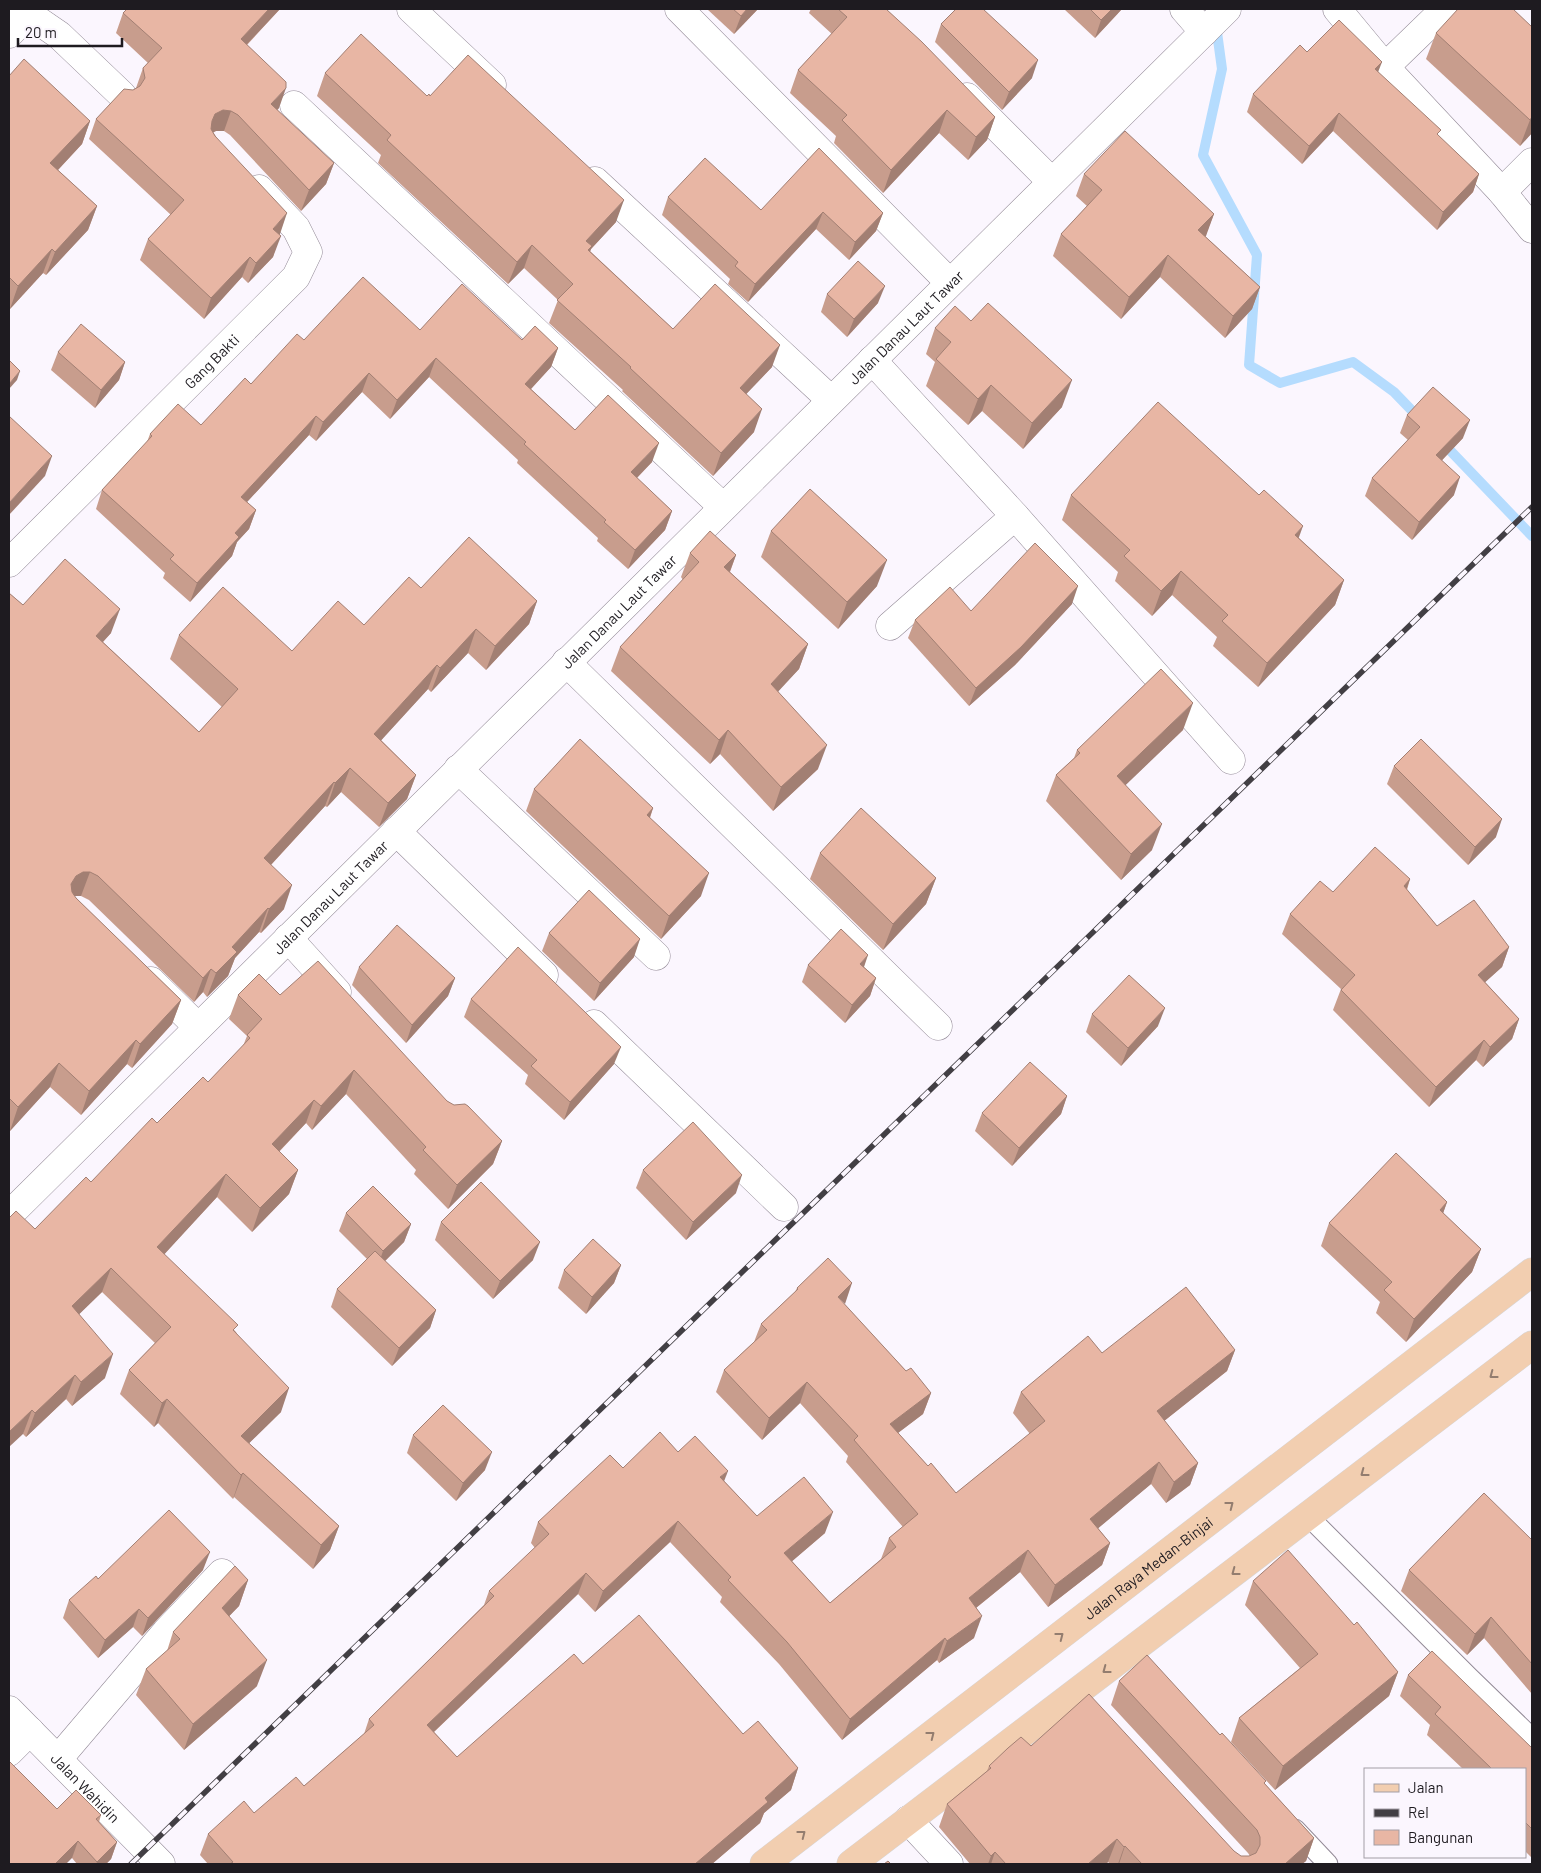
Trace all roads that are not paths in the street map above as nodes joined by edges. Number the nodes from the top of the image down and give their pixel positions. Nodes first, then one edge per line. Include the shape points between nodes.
1 (411, 9) edge
2 (679, 9) edge
3 (1184, 9) edge
4 (1337, 9) edge
5 (1446, 9) edge
6 (25, 12) edge
7 (1215, 22) edge
8 (9, 34) edge
9 (1385, 68) junction
10 (948, 78) edge
11 (122, 95) edge
12 (508, 101) edge
13 (294, 105) dead end
14 (574, 162) edge
15 (1532, 162) edge
16 (245, 174) edge
17 (1051, 181) junction
18 (1502, 192) junction
19 (1532, 229) edge
20 (950, 282) junction
21 (872, 360) junction
22 (831, 400) junction
23 (723, 507) junction
24 (1015, 516) junction
25 (9, 564) edge
26 (890, 626) dead end
27 (566, 662) junction
28 (1231, 760) dead end
29 (458, 769) junction
30 (396, 831) junction
31 (288, 938) junction
32 (656, 956) dead end
33 (135, 965) edge
34 (356, 1012) edge
35 (938, 1026) dead end
36 (198, 1027) junction
37 (784, 1208) dead end
38 (9, 1215) edge
39 (1532, 1272) edge
40 (1532, 1345) edge
41 (1308, 1516) junction
42 (222, 1573) dead end
43 (9, 1710) edge
44 (30, 1731) junction
45 (1532, 1738) edge
46 (9, 1752) edge
47 (58, 1760) junction
48 (1280, 1813) edge
49 (908, 1820) junction
50 (161, 1864) edge
51 (764, 1864) edge
52 (851, 1864) edge
53 (948, 1864) edge
54 (1328, 1864) edge

1 - 12 street
2 - 20 street
3 - 7 street
4 - 9 street
5 - 9 street
6 - 8 street
6 - 11 street via 59,35
7 - 17 street, Jalan Danau Laut Tawar
9 - 18 street
10 - 17 street
13 - 23 street
14 - 22 street
15 - 18 street
16 - 25 street, Gang Bakti via 296,228 308,252 296,276
17 - 20 street, Jalan Danau Laut Tawar
18 - 19 street
20 - 21 street, Jalan Danau Laut Tawar
21 - 22 street, Jalan Danau Laut Tawar
21 - 24 street
22 - 23 street, Jalan Danau Laut Tawar
23 - 27 street, Jalan Danau Laut Tawar
24 - 26 street
24 - 28 street
27 - 29 street, Jalan Danau Laut Tawar
27 - 35 street
29 - 30 street, Jalan Danau Laut Tawar
29 - 32 street
30 - 31 street, Jalan Danau Laut Tawar
30 - 37 street
31 - 34 street
31 - 36 street, Jalan Danau Laut Tawar
33 - 36 street
36 - 38 street, Jalan Danau Laut Tawar
51 -> 39 main road, Jalan Raya Medan-Binjai
40 -> 41 main road
41 - 45 lane
41 -> 49 main road via 1138,1659
42 - 47 street via 166,1632
43 - 44 street, Jalan Wahidin
44 - 46 street
44 - 47 street, Jalan Wahidin
47 - 50 street, Jalan Wahidin
48 - 54 lane
49 - 52 main road
49 - 53 street

